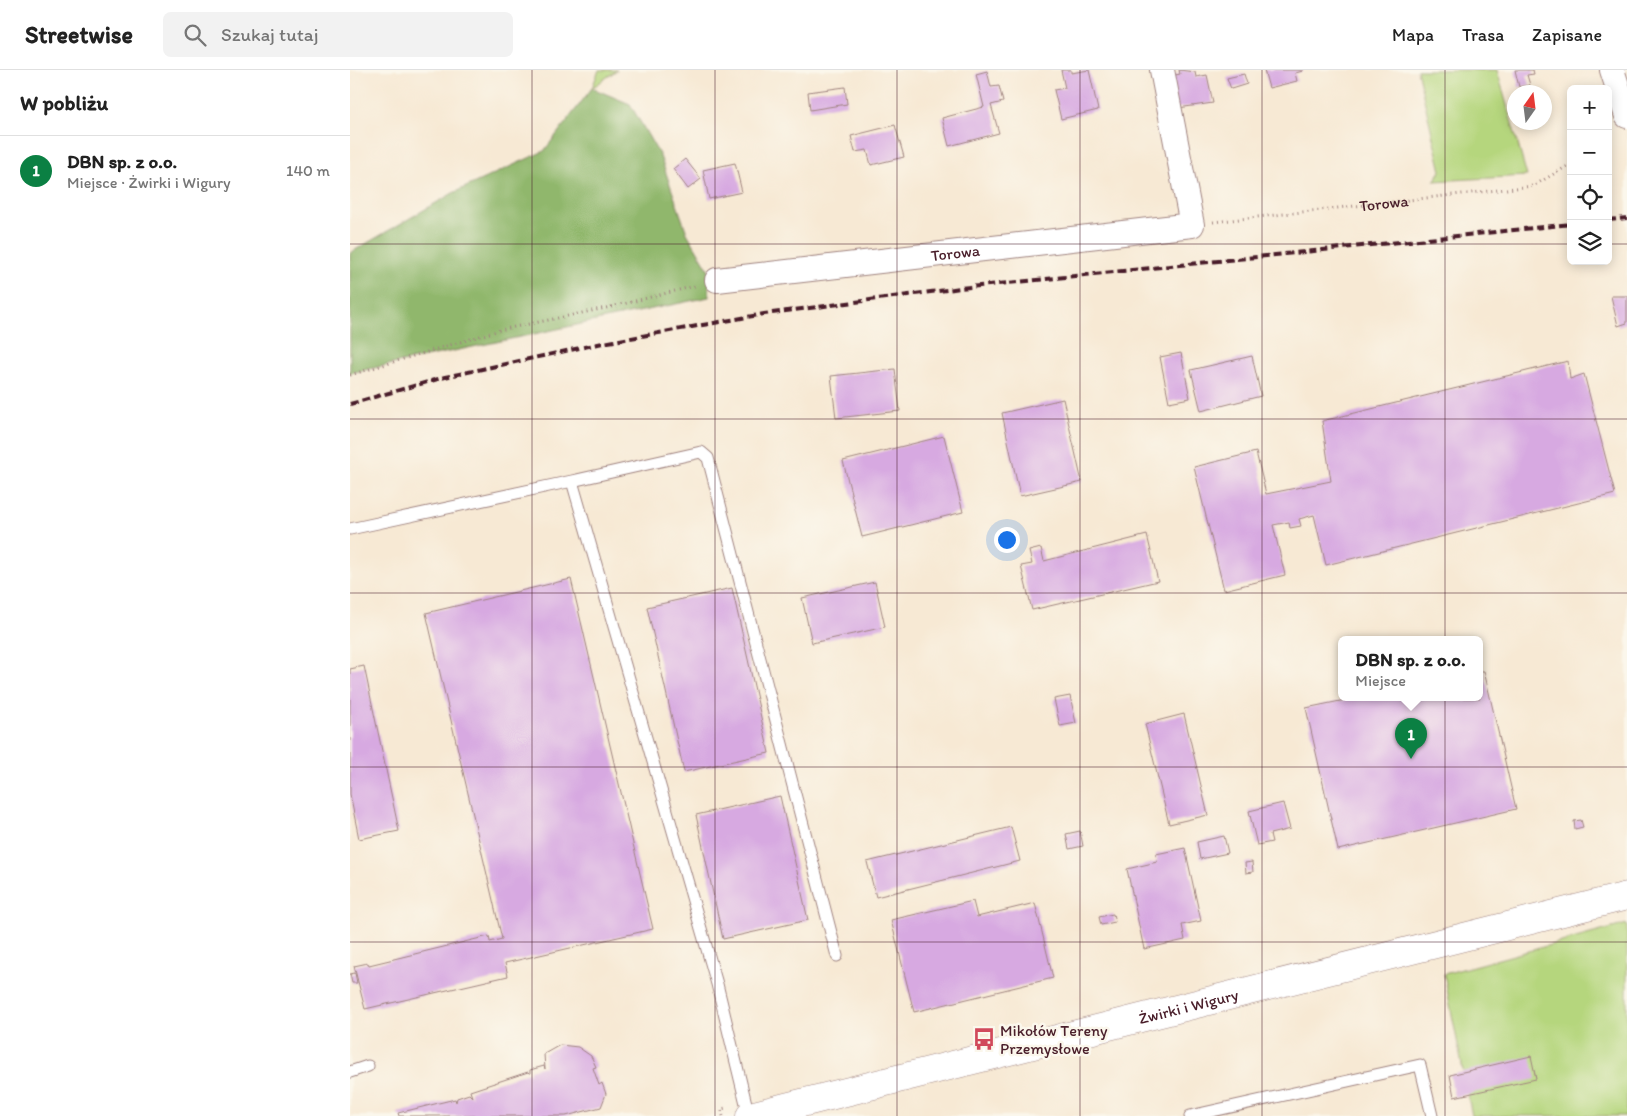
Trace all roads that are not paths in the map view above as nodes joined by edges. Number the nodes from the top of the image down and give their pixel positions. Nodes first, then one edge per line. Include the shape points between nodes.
1 (1162, 70) edge
2 (1612, 70) edge
3 (1627, 116) edge
4 (717, 280) road end
5 (572, 481) junction
6 (350, 529) edge
7 (1627, 896) edge
8 (837, 956) dead end
9 (368, 1066) dead end
10 (350, 1072) edge
11 (781, 1112) edge
12 (750, 1116) edge
13 (1190, 1116) edge
14 (1432, 1116) edge

1 - 4 street, Torowa via 1192,225
2 - 3 street
5 - 6 lane
5 - 8 lane via 701,452 708,458
5 - 12 lane via 717,984
7 - 11 street, Żwirki i Wigury
9 - 10 lane
11 - 12 street, Żwirki i Wigury
13 - 14 lane via 1420,1065

